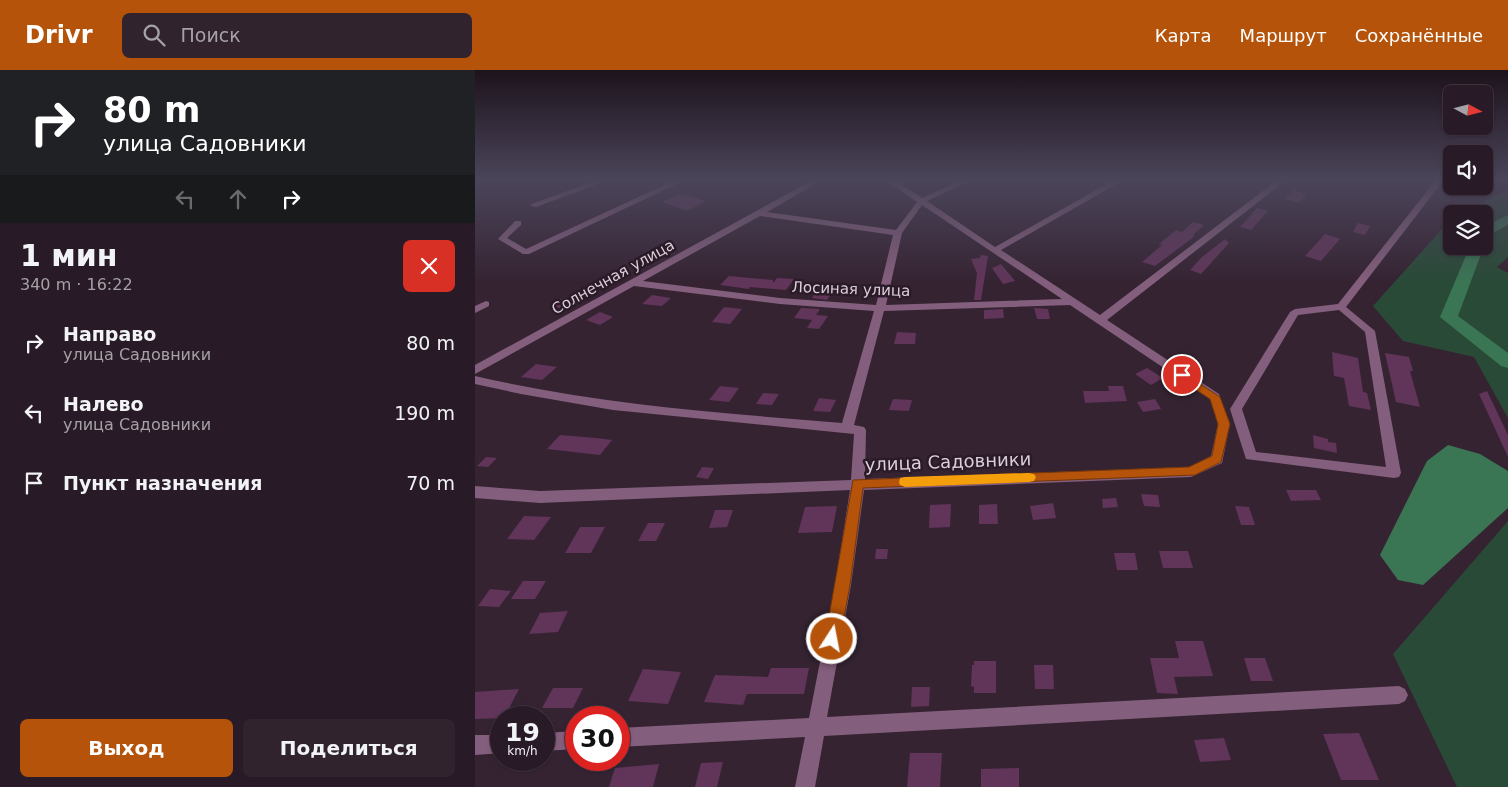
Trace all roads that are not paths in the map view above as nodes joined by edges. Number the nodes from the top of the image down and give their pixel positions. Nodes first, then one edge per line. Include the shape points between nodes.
1 (607, 214) edge
2 (756, 214) edge
3 (767, 214) edge
4 (912, 214) edge
5 (940, 214) edge
6 (1058, 214) edge
7 (1237, 214) edge
8 (1413, 214) edge
9 (517, 223) dead end
10 (898, 233) junction
11 (994, 250) junction
12 (633, 283) junction
13 (1070, 302) junction
14 (486, 304) dead end
15 (1341, 307) junction
16 (880, 308) junction
17 (475, 310) edge
18 (1100, 320) junction
19 (475, 370) edge
20 (475, 380) edge
21 (847, 428) junction
22 (858, 484) junction
23 (475, 492) edge
24 (1399, 695) dead end
25 (815, 727) junction
26 (630, 737) edge
27 (490, 744) edge
28 (475, 745) edge
29 (805, 787) edge

1 - 9 street via 526,252 501,239
2 - 12 street, Солнечная улица
3 - 10 street
4 - 10 street
5 - 11 street
6 - 11 street
7 - 18 street
8 - 15 street
10 - 16 street
11 - 13 street
12 - 16 street, Лосиная улица via 780,302
12 - 19 street, Солнечная улица
13 - 16 street, Лосиная улица
13 - 18 street
14 - 17 street
15 - 15 street via 1370,331 1393,473 1251,456 1236,409 1295,312
16 - 21 street
18 - 22 street, улица Садовники via 1215,397 1224,424 1217,459 1191,472
20 - 21 street via 519,392 663,412
21 - 22 street via 860,430
22 - 23 street, улица Садовники via 540,498
22 - 25 street via 843,585
24 - 25 street
25 - 26 street
25 - 29 street
27 - 28 street

